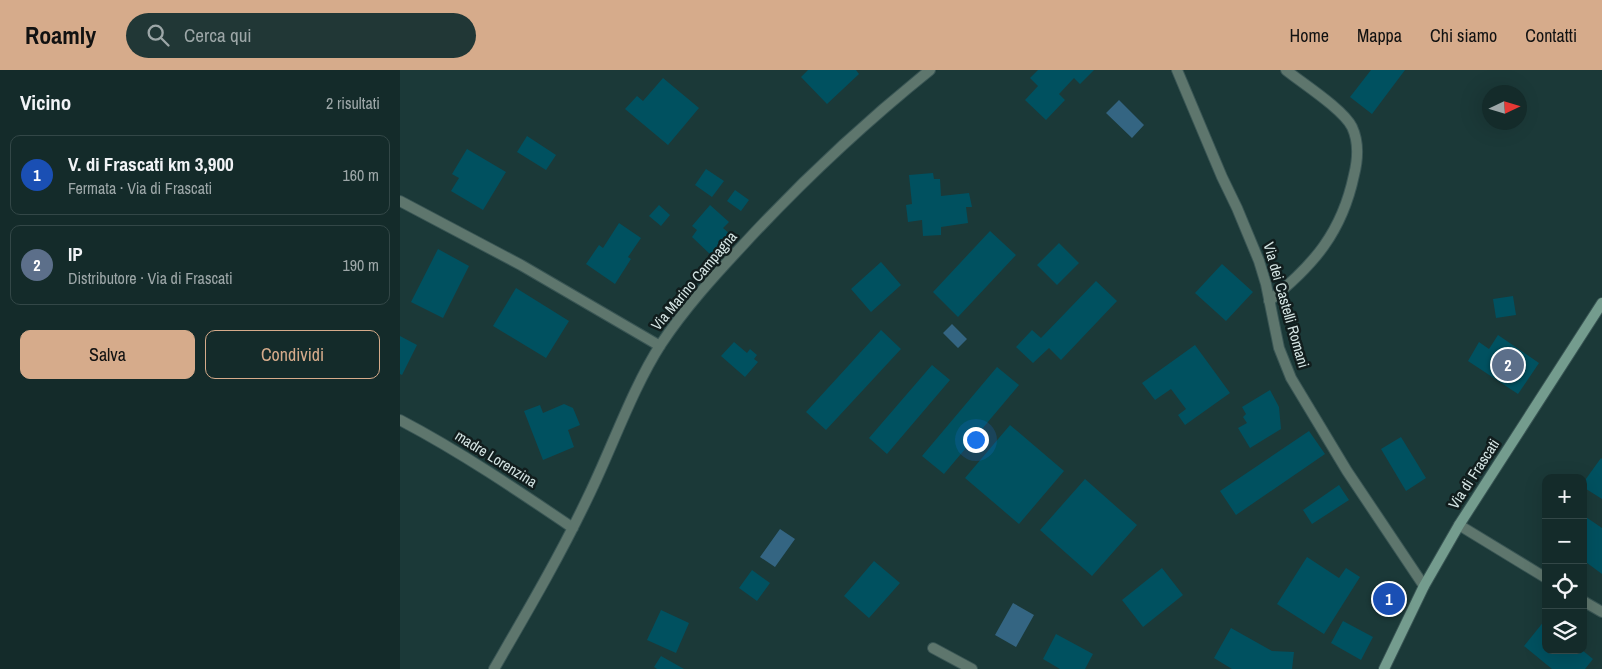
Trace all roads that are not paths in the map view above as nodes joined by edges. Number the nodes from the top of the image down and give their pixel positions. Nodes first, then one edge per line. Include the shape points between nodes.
1 (930, 70) edge
2 (1177, 70) edge
3 (1286, 70) edge
4 (400, 201) edge
5 (1269, 301) junction
6 (1602, 303) edge
7 (660, 346) junction
8 (400, 420) edge
9 (1459, 525) junction
10 (574, 528) junction
11 (1542, 576) edge
12 (1424, 586) junction
13 (1587, 603) edge
14 (1602, 612) edge
15 (933, 648) dead end
16 (494, 669) edge
17 (972, 669) edge
18 (1384, 669) edge

1 - 7 street, Via Marino Campagna via 858,130 780,206 721,269
2 - 5 street, Via dei Castelli Romani via 1249,235
3 - 5 street via 1344,116 1355,135 1357,156 1352,187 1334,231 1312,262
4 - 7 street via 521,265
5 - 12 street, Via dei Castelli Romani via 1279,348 1299,394 1346,471
6 - 9 main road, Via di Frascati
7 - 10 street, Via Marino Campagna via 641,380
8 - 10 street, madre Lorenzina via 467,457
9 - 11 street
9 - 12 main road, Via di Frascati
10 - 16 street, Via Marino Campagna
12 - 18 main road, Via di Frascati
13 - 14 street
15 - 17 street

